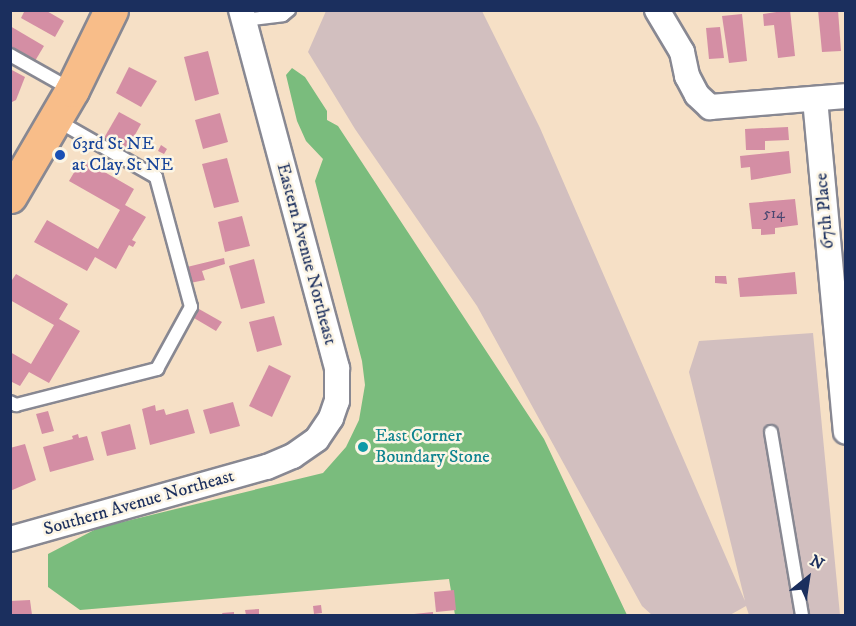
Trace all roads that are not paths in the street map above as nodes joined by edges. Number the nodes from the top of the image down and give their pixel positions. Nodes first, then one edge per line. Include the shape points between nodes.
1 (111, 10) edge
2 (131, 10) edge
3 (289, 10) edge
4 (657, 10) edge
5 (243, 15) edge
6 (10, 55) edge
7 (72, 90) junction
8 (846, 96) edge
9 (814, 99) junction
10 (55, 119) junction
11 (10, 195) edge
12 (10, 402) edge
13 (771, 432) dead end
14 (846, 432) edge
15 (267, 467) joint
16 (10, 539) edge
17 (802, 615) edge

1 - 7 main road
2 - 7 main road
3 - 5 lane via 283,15
4 - 9 street via 682,52 687,76 697,95 710,107
5 - 15 street, Eastern Avenue Northeast via 339,385 331,418 317,439 293,456
6 - 7 lane
7 - 10 main road
8 - 9 street
9 - 14 street, 67th Place
10 - 11 main road
10 - 12 lane via 156,177 191,307 157,369 16,405
13 - 17 lane
15 - 16 street, Southern Avenue Northeast

